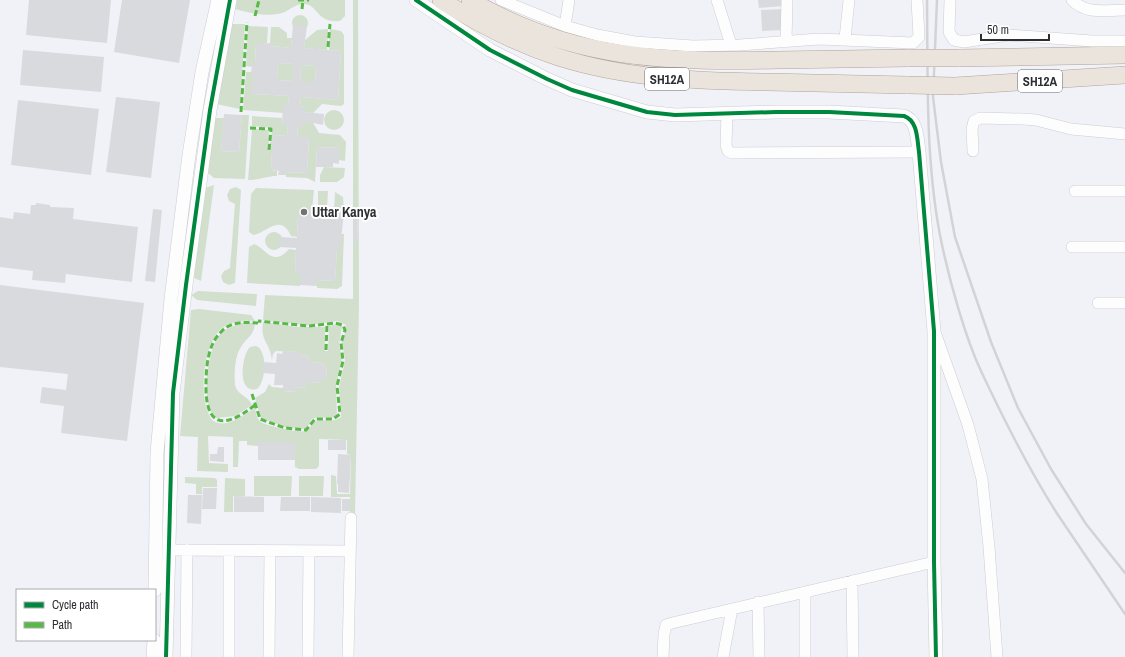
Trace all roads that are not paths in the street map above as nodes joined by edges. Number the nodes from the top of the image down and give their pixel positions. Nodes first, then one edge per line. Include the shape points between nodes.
1 (230, 0) edge
2 (416, 0) edge
3 (441, 0) edge
4 (470, 0) edge
5 (501, 0) edge
6 (569, 0) edge
7 (717, 0) edge
8 (787, 0) edge
9 (849, 0) edge
10 (917, 0) edge
11 (950, 0) edge
12 (1072, 0) edge
13 (513, 3) edge
14 (220, 8) edge
15 (1125, 10) edge
16 (565, 26) junction
17 (845, 39) junction
18 (1125, 41) edge
19 (786, 42) junction
20 (731, 45) junction
21 (1125, 55) edge
22 (1125, 75) edge
23 (727, 113) junction
24 (1125, 134) edge
25 (973, 151) dead end
26 (919, 152) junction
27 (1074, 191) dead end
28 (1125, 192) edge
29 (179, 232) junction
30 (193, 234) junction
31 (1072, 247) dead end
32 (1125, 247) edge
33 (1098, 303) dead end
34 (1125, 303) edge
35 (934, 331) junction
36 (351, 518) dead end
37 (170, 550) junction
38 (187, 550) junction
39 (229, 551) junction
40 (270, 551) junction
41 (309, 551) junction
42 (350, 551) junction
43 (934, 562) junction
44 (852, 581) junction
45 (155, 589) edge
46 (805, 592) junction
47 (758, 602) junction
48 (732, 609) junction
49 (154, 641) edge
50 (153, 657) edge
51 (166, 657) edge
52 (186, 657) edge
53 (229, 657) edge
54 (269, 657) edge
55 (308, 657) edge
56 (348, 657) edge
57 (661, 657) edge
58 (723, 657) edge
59 (759, 657) edge
60 (805, 657) edge
61 (853, 657) edge
62 (936, 657) edge
63 (997, 657) edge

1 - 14 street
2 - 23 street via 490,50 572,90 661,114
3 - 22 main road, SH12A, bridge via 489,28 559,57 621,72 669,79 955,86
4 - 21 main road, SH12A, bridge via 508,21 558,40 642,57 711,61
5 - 13 street
6 - 16 street
7 - 20 street
8 - 19 street
9 - 17 street
10 - 17 street via 919,37 913,43
11 - 18 street via 949,32 954,40 964,42 1008,35
12 - 15 street via 1080,8 1089,10
13 - 16 street
14 - 29 street via 202,72
14 - 30 street via 210,110
16 - 20 street via 635,42 693,46
17 - 19 street
19 - 20 street
23 - 26 street via 829,112 904,116 911,118 915,126
23 - 26 street via 726,146 732,153
24 - 25 street via 1071,129 1029,119 980,118 974,122 972,129
26 - 35 street
27 - 28 street
29 - 30 street
29 - 45 street via 157,453
30 - 37 street via 174,392 169,501
31 - 32 street
33 - 34 street
35 - 43 street
35 - 63 street via 968,425 982,479
36 - 42 street
37 - 38 street
37 - 51 street
38 - 39 street
38 - 52 street
39 - 40 street
39 - 53 street
40 - 41 street
40 - 54 street
41 - 42 street
41 - 55 street
42 - 56 street
43 - 44 street
43 - 62 street
44 - 46 street
44 - 61 street
46 - 47 street
46 - 60 street
47 - 48 street
47 - 59 street
48 - 57 street via 666,625
48 - 58 street
49 - 50 street

